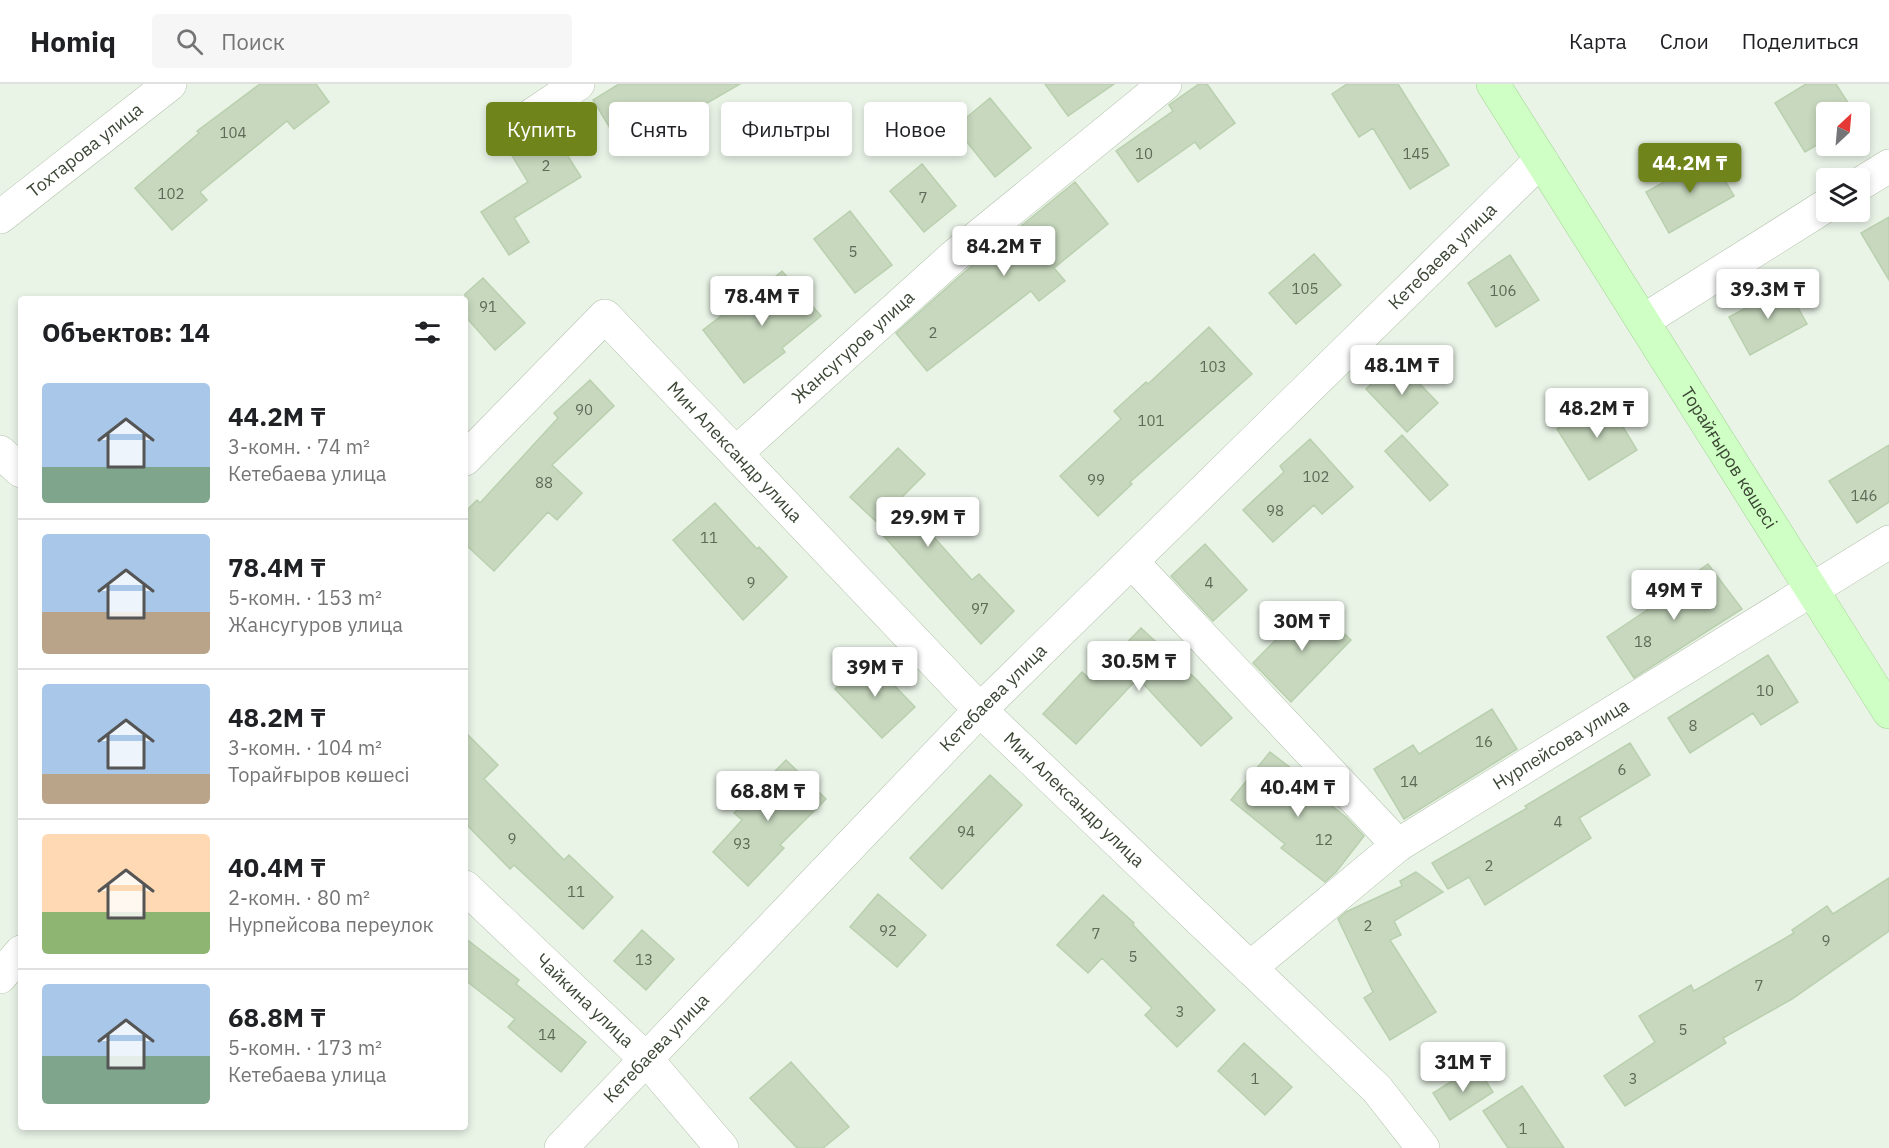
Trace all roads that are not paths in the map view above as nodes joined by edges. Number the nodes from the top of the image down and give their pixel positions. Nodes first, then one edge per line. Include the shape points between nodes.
1 (170, 84) edge
2 (578, 84) edge
3 (1165, 84) edge
4 (1493, 84) edge
5 (551, 102) edge
6 (1541, 160) junction
7 (1889, 166) edge
8 (1870, 178) edge
9 (1816, 212) edge
10 (0, 218) edge
11 (1643, 321) junction
12 (0, 452) edge
13 (736, 453) junction
14 (468, 456) edge
15 (18, 468) edge
16 (1889, 542) edge
17 (1132, 562) junction
18 (1812, 591) junction
19 (980, 710) junction
20 (1889, 712) edge
21 (1398, 845) junction
22 (468, 890) edge
23 (18, 956) edge
24 (1250, 968) junction
25 (0, 977) edge
26 (647, 1060) junction
27 (561, 1148) edge
28 (722, 1148) edge
29 (1423, 1148) edge

1 - 10 street, Тохтарова улица
2 - 5 street
3 - 13 street, Жансугуров улица via 953,257
4 - 6 street, Торайғыров көшесі
6 - 11 street, Торайғыров көшесі
6 - 17 street, Кетебаева улица
7 - 8 street
9 - 11 street
11 - 18 street, Торайғыров көшесі
12 - 15 street
13 - 14 street, Мин Александр улица via 605,316
13 - 19 street, Мин Александр улица
16 - 18 street, Нурпейсова улица
17 - 19 street, Кетебаева улица
17 - 21 street
18 - 20 street, Торайғыров көшесі
18 - 21 street, Нурпейсова улица
19 - 24 street, Мин Александр улица
19 - 26 street, Кетебаева улица
21 - 24 street, Нурпейсова улица
22 - 26 street, Чайкина улица
23 - 25 street
24 - 29 street, Мин Александр улица via 1377,1089
26 - 27 street, Кетебаева улица
26 - 28 street, Чайкина улица

